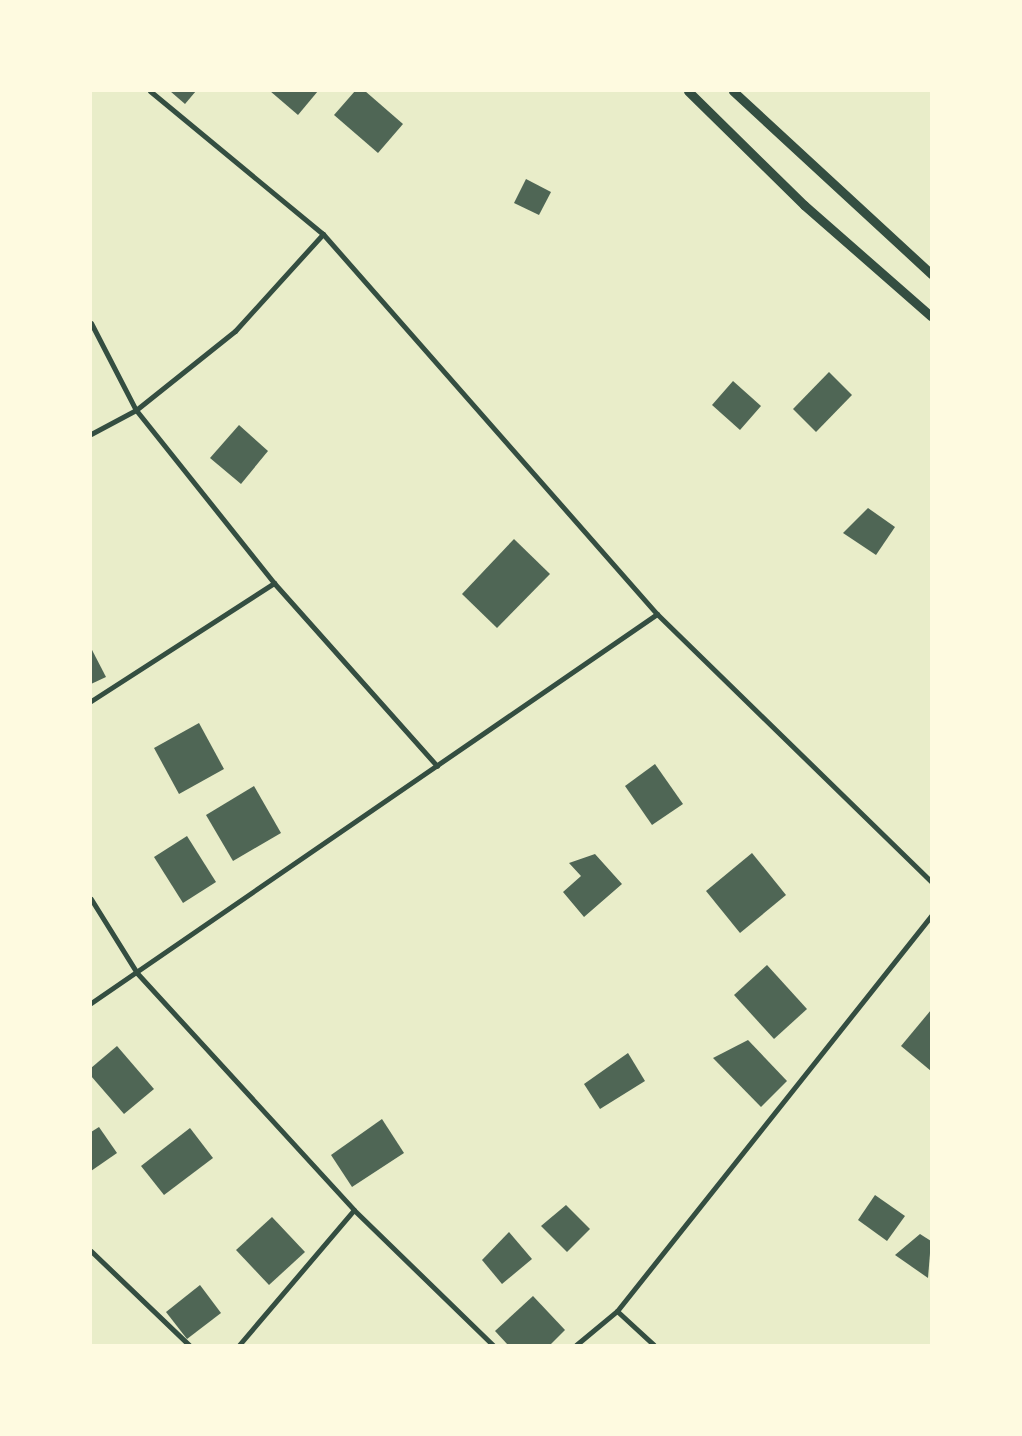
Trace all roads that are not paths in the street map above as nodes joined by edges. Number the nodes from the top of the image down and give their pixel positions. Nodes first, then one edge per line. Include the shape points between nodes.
1 (150, 91) edge
2 (688, 91) edge
3 (733, 91) edge
4 (323, 234) junction
5 (931, 274) edge
6 (931, 316) edge
7 (91, 323) edge
8 (136, 410) junction
9 (91, 434) edge
10 (274, 583) junction
11 (657, 614) junction
12 (91, 701) edge
13 (436, 766) junction
14 (931, 881) edge
15 (91, 900) edge
16 (931, 916) edge
17 (137, 973) junction
18 (91, 1003) edge
19 (354, 1210) junction
20 (91, 1251) edge
21 (616, 1311) junction
22 (189, 1345) edge
23 (238, 1345) edge
24 (492, 1345) edge
25 (576, 1345) edge
26 (654, 1345) edge

1 - 4 street
2 - 6 street via 804,205
3 - 5 street
4 - 8 street via 235,331
4 - 11 street
7 - 8 street
8 - 9 street
8 - 10 street
10 - 12 street
10 - 13 street
11 - 13 street
11 - 14 street
13 - 17 street
15 - 17 street
16 - 21 street
17 - 18 street
17 - 19 street
19 - 23 street
19 - 24 street
20 - 22 street
21 - 25 street
21 - 26 street

